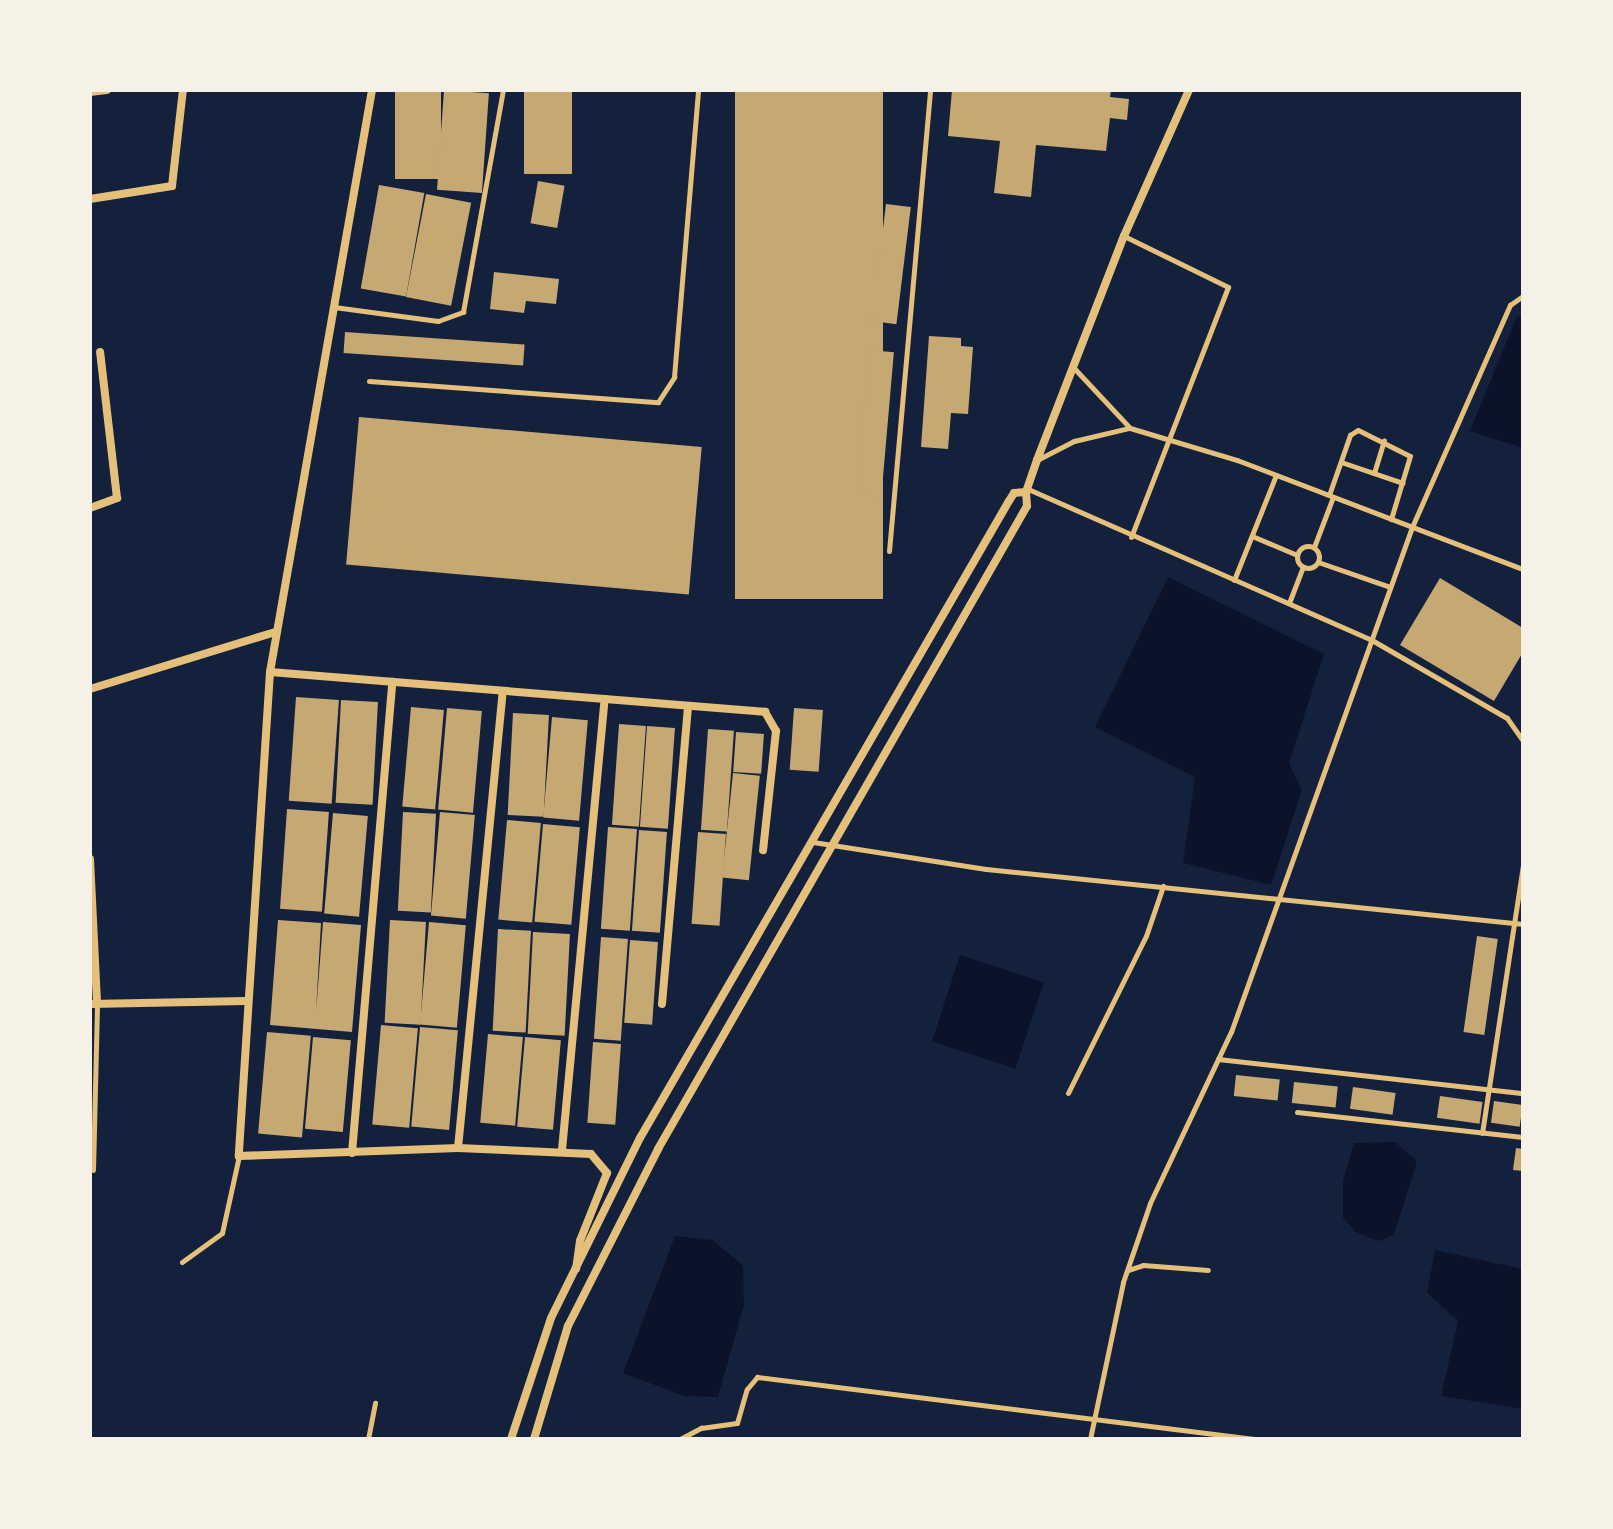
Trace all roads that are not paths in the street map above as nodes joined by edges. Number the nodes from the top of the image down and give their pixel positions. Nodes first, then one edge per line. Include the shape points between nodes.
1 (107, 90) edge
2 (183, 90) edge
3 (372, 90) edge
4 (503, 90) edge
5 (698, 90) edge
6 (930, 90) edge
7 (1189, 90) edge
8 (90, 92) edge
9 (90, 199) edge
10 (1124, 236) junction
11 (1523, 296) edge
12 (332, 307) junction
13 (100, 352) dead end
14 (1073, 367) junction
15 (369, 381) dead end
16 (1130, 428) junction
17 (1171, 440) junction
18 (1384, 441) junction
19 (1037, 460) junction
20 (1341, 462) junction
21 (1374, 473) junction
22 (1276, 475) junction
23 (1403, 483) junction
24 (1027, 491) junction
25 (1331, 496) junction
26 (90, 508) edge
27 (1391, 519) junction
28 (1412, 527) junction
29 (1252, 536) junction
30 (1131, 537) junction
31 (1314, 547) junction
32 (889, 551) dead end
33 (1297, 555) junction
34 (1318, 562) junction
35 (1303, 567) junction
36 (1523, 569) edge
37 (1234, 580) junction
38 (1390, 587) junction
39 (1289, 603) junction
40 (275, 632) junction
41 (1370, 639) junction
42 (270, 672) junction
43 (392, 682) junction
44 (90, 689) edge
45 (503, 691) junction
46 (605, 699) junction
47 (688, 706) junction
48 (1523, 741) edge
49 (812, 842) junction
50 (833, 848) junction
51 (763, 850) dead end
52 (90, 859) edge
53 (1523, 866) edge
54 (1163, 886) junction
55 (1278, 900) junction
56 (1512, 924) junction
57 (1523, 924) edge
58 (246, 1001) junction
59 (94, 1004) edge
60 (662, 1004) dead end
61 (1218, 1059) junction
62 (1488, 1089) junction
63 (1068, 1093) dead end
64 (1523, 1093) edge
65 (1297, 1112) dead end
66 (1482, 1133) junction
67 (1523, 1137) edge
68 (640, 1138) junction
69 (458, 1148) junction
70 (658, 1149) junction
71 (562, 1150) junction
72 (352, 1153) junction
73 (239, 1156) junction
74 (93, 1170) dead end
75 (182, 1262) dead end
76 (576, 1269) junction
77 (1127, 1270) junction
78 (1208, 1270) dead end
79 (375, 1403) dead end
80 (1094, 1422) junction
81 (368, 1439) edge
82 (511, 1439) edge
83 (534, 1439) edge
84 (680, 1439) edge
85 (1090, 1439) edge
86 (1254, 1439) edge

1 - 8 street
2 - 9 street via 172,186
3 - 12 street
4 - 12 lane via 463,312 438,321
5 - 15 lane via 674,377 658,402
6 - 32 lane
7 - 10 street
10 - 14 street
10 - 17 lane via 1228,287
11 - 28 lane via 1510,305
12 - 40 street
13 - 26 street via 117,498
14 - 16 lane
14 - 19 street
16 - 17 lane
16 - 19 lane via 1074,441
17 - 22 lane
17 - 30 lane
18 - 20 lane via 1353,431
18 - 21 lane
18 - 23 lane via 1410,456
19 - 24 street
20 - 21 lane
20 - 25 lane
21 - 23 lane
22 - 25 lane
22 - 29 lane
23 - 27 lane
24 - 30 lane
24 - 49 street via 1014,493 1009,501
24 - 50 street via 1027,506
25 - 27 lane
25 - 31 lane
27 - 28 lane
28 - 36 lane
28 - 38 lane
29 - 33 lane
29 - 37 lane
30 - 37 lane
31 - 33 lane via 1303,547
31 - 34 lane
33 - 35 lane
34 - 35 lane
34 - 38 lane
35 - 39 lane
37 - 39 lane
38 - 41 lane
39 - 41 lane
40 - 42 street
40 - 44 street
41 - 48 lane via 1507,718
41 - 55 lane
42 - 43 street
42 - 58 street
43 - 45 street
43 - 72 street
45 - 46 street
45 - 69 street
46 - 47 street
46 - 71 street
47 - 51 street via 765,712 773,719
47 - 60 street
49 - 50 lane
49 - 68 street
50 - 54 lane
50 - 70 street via 763,958
52 - 59 street
53 - 56 lane
54 - 55 lane
54 - 63 lane via 1146,936
55 - 56 lane
55 - 61 lane
56 - 57 lane
56 - 62 lane
58 - 59 street
58 - 73 street
59 - 74 lane
61 - 62 lane
61 - 77 lane via 1150,1203
62 - 64 lane
62 - 66 lane
65 - 66 lane
66 - 67 lane
68 - 70 street
68 - 76 street
69 - 71 street
69 - 72 street
70 - 83 street via 568,1326
71 - 76 street via 591,1154 607,1173 580,1241
72 - 73 street
73 - 75 lane via 222,1233
76 - 82 street via 551,1318
77 - 78 lane via 1143,1265
77 - 80 lane
79 - 81 lane
80 - 84 lane via 757,1377 747,1389 737,1423 701,1428
80 - 85 lane
80 - 86 lane

